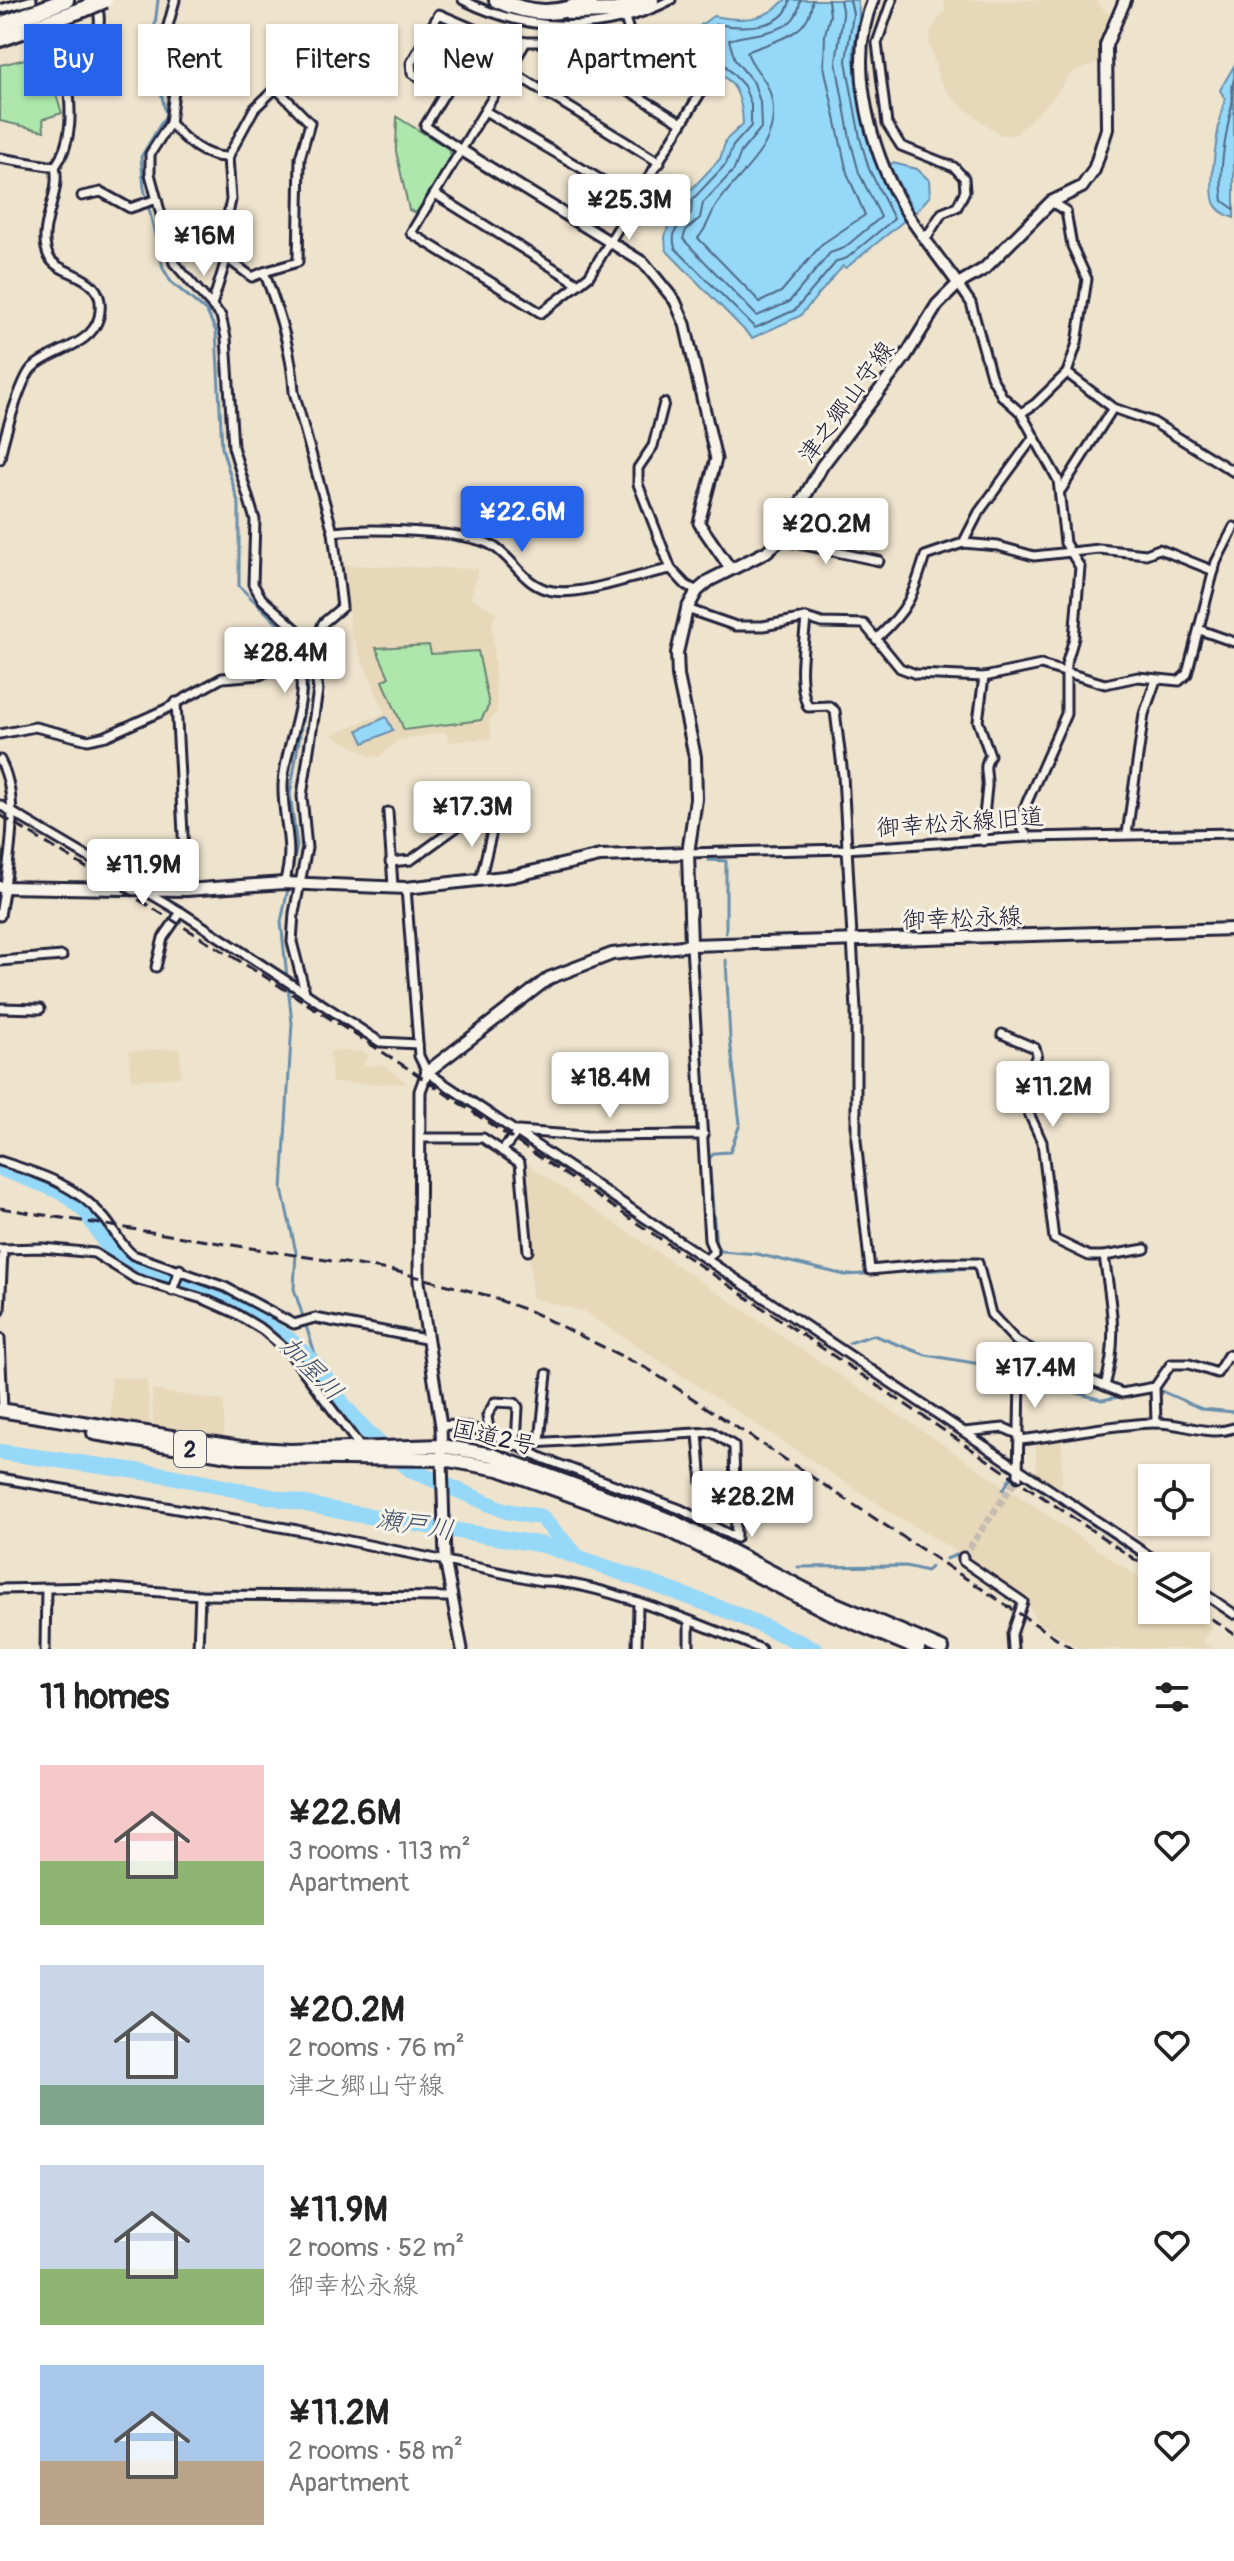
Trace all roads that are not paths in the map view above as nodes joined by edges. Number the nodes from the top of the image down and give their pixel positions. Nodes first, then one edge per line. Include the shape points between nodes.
1 (32, 0) edge
2 (51, 0) edge
3 (66, 0) edge
4 (105, 0) edge
5 (175, 0) edge
6 (463, 0) edge
7 (497, 0) edge
8 (591, 0) edge
9 (651, 0) edge
10 (671, 0) edge
11 (873, 0) edge
12 (892, 0) edge
13 (1125, 0) edge
14 (90, 4) edge
15 (0, 9) edge
16 (566, 12) junction
17 (625, 18) junction
18 (0, 24) edge
19 (167, 24) edge
20 (433, 24) edge
21 (462, 24) edge
22 (0, 39) edge
23 (522, 41) edge
24 (526, 42) junction
25 (522, 49) edge
26 (522, 78) edge
27 (173, 96) edge
28 (444, 96) edge
29 (494, 96) edge
30 (485, 111) junction
31 (170, 123) junction
32 (682, 123) junction
33 (461, 150) junction
34 (228, 157) junction
35 (0, 158) edge
36 (660, 163) junction
37 (55, 167) junction
38 (435, 194) junction
39 (82, 196) dead end
40 (157, 199) junction
41 (635, 200) junction
42 (1051, 202) junction
43 (926, 238) junction
44 (610, 242) junction
45 (226, 260) junction
46 (264, 272) junction
47 (579, 284) junction
48 (958, 284) junction
49 (212, 305) junction
50 (1067, 373) junction
51 (664, 403) dead end
52 (1113, 408) junction
53 (1021, 413) junction
54 (1033, 438) junction
55 (1, 440) edge
56 (0, 459) edge
57 (1234, 472) edge
58 (1061, 490) junction
59 (1234, 527) edge
60 (333, 532) junction
61 (780, 540) junction
62 (963, 543) junction
63 (1071, 554) junction
64 (879, 561) dead end
65 (730, 568) junction
66 (671, 569) junction
67 (1214, 571) junction
68 (697, 591) junction
69 (687, 609) junction
70 (806, 618) junction
71 (1200, 630) junction
72 (876, 639) junction
73 (1234, 642) edge
74 (313, 649) junction
75 (296, 657) junction
76 (1066, 672) junction
77 (984, 677) junction
78 (1156, 680) junction
79 (176, 702) junction
80 (295, 730) junction
81 (311, 732) junction
82 (0, 734) edge
83 (0, 760) edge
84 (0, 805) edge
85 (11, 812) junction
86 (388, 812) dead end
87 (494, 823) dead end
88 (461, 824) dead end
89 (1234, 833) edge
90 (1127, 834) junction
91 (1028, 837) junction
92 (983, 841) junction
93 (846, 849) junction
94 (688, 853) junction
95 (390, 862) junction
96 (480, 881) junction
97 (292, 884) junction
98 (393, 886) junction
99 (2, 887) edge
100 (406, 888) junction
101 (143, 890) junction
102 (186, 890) junction
103 (181, 912) junction
104 (0, 916) edge
105 (1234, 929) edge
106 (851, 942) junction
107 (691, 945) junction
108 (62, 956) dead end
109 (0, 961) edge
110 (156, 967) dead end
111 (305, 992) junction
112 (0, 1008) edge
113 (40, 1009) dead end
114 (1002, 1034) dead end
115 (418, 1044) junction
116 (427, 1072) junction
117 (515, 1134) junction
118 (704, 1135) junction
119 (421, 1138) junction
120 (502, 1151) junction
121 (0, 1161) edge
122 (1145, 1249) dead end
123 (1, 1250) edge
124 (528, 1251) dead end
125 (1104, 1256) junction
126 (707, 1259) junction
127 (179, 1271) junction
128 (173, 1290) junction
129 (0, 1311) edge
130 (0, 1338) edge
131 (425, 1339) junction
132 (1030, 1349) junction
133 (1234, 1358) edge
134 (547, 1374) dead end
135 (1105, 1386) junction
136 (1155, 1391) junction
137 (1, 1413) edge
138 (1156, 1423) junction
139 (441, 1426) junction
140 (1234, 1428) edge
141 (964, 1432) junction
142 (698, 1433) junction
143 (490, 1437) junction
144 (1020, 1438) junction
145 (540, 1441) junction
146 (516, 1444) junction
147 (366, 1448) junction
148 (442, 1452) junction
149 (540, 1464) junction
150 (1018, 1472) junction
151 (0, 1478) edge
152 (702, 1484) dead end
153 (734, 1544) junction
154 (1142, 1552) edge
155 (444, 1557) junction
156 (963, 1557) dead end
157 (46, 1588) junction
158 (0, 1589) edge
159 (200, 1595) junction
160 (450, 1597) junction
161 (1210, 1598) edge
162 (638, 1604) junction
163 (1234, 1614) edge
164 (689, 1622) junction
165 (45, 1649) edge
166 (198, 1649) edge
167 (462, 1649) edge
168 (637, 1649) edge
169 (689, 1649) edge
170 (761, 1649) edge
171 (918, 1649) edge
172 (942, 1649) edge
173 (1013, 1649) edge

1 - 15 street
2 - 18 highway
3 - 18 highway
4 - 14 highway, bridge
5 - 19 street
6 - 17 street via 539,26 571,28
7 - 16 highway via 534,12
8 - 16 highway
9 - 16 highway via 603,13
10 - 17 street
11 - 43 street via 863,39 870,120 896,195
12 - 43 street via 877,43 887,124 901,146 954,167 964,178 965,191 957,207 942,213
13 - 42 main road, 津之郷山守線 via 1106,45 1107,129 1101,156 1082,187
14 - 22 highway
14 - 37 street via 101,27 96,40 67,69 71,130
17 - 32 street via 635,50 701,92
20 - 21 street via 439,14
23 - 24 street
24 - 25 street
24 - 32 street via 549,42
26 - 36 street
27 - 31 street
28 - 33 street via 425,126
29 - 30 street
30 - 33 street
30 - 41 street
31 - 34 street via 195,147
31 - 40 street via 150,154
32 - 36 street
33 - 38 street
33 - 44 street
34 - 45 street via 232,189 220,253
34 - 46 street via 254,109 276,88 310,123 300,158 298,262
35 - 37 street
36 - 41 street
37 - 55 street via 48,256 97,291 99,317 85,337 32,368
38 - 47 street
38 - 47 street via 411,233 431,246 541,313
39 - 40 street via 101,192 130,208
40 - 49 street via 174,263
41 - 44 street
42 - 48 main road, 津之郷山守線 via 984,269
42 - 50 street via 1066,211 1072,246 1087,279
43 - 48 street
44 - 47 street
44 - 65 street via 644,263 675,301 685,324 716,459 699,523
45 - 46 street via 252,277
45 - 49 street
46 - 60 street via 293,365 294,392
48 - 53 street via 971,303 991,376 1002,396
48 - 61 main road, 津之郷山守線 via 937,305 905,357 822,466
49 - 74 street via 226,338 233,447 255,520 253,584
50 - 52 street
50 - 53 street
51 - 66 street via 653,446 638,468 638,484
52 - 57 street via 1153,422
52 - 58 street
53 - 54 street
54 - 58 street
54 - 62 street
55 - 56 street
58 - 63 street via 1065,543
59 - 67 street
60 - 66 street via 426,533 486,542 529,582 565,593
60 - 74 street via 342,607 323,623
61 - 64 street
61 - 65 main road, 津之郷山守線
62 - 63 street via 1034,556
62 - 72 street via 925,556 908,607
63 - 67 street via 1099,549 1146,554 1159,549
63 - 76 street via 1080,567
65 - 68 main road, 津之郷山守線
66 - 68 street
67 - 71 street
68 - 69 main road, 津之郷山守線
69 - 70 street via 736,626
69 - 94 main road, 津之郷山守線 via 677,653 695,757 696,799
70 - 72 street via 864,624
70 - 93 street via 805,700 808,707 829,706 835,711
71 - 73 street
71 - 78 street via 1184,679
72 - 77 street via 900,668 916,674
74 - 75 street
74 - 81 street via 318,690
75 - 79 street via 260,675 222,678
75 - 80 street via 301,686
76 - 77 street via 1041,665
76 - 78 street via 1105,684 1138,677
76 - 91 street via 1066,714 1019,824
77 - 92 street via 978,721 990,755 983,767
78 - 90 street via 1144,714
79 - 82 street via 88,740 48,727
79 - 102 street
80 - 81 street
80 - 97 street via 283,783
81 - 97 street via 302,796 307,848
83 - 85 street via 9,777
84 - 85 street
85 - 99 street
85 - 101 street
86 - 95 street
87 - 96 street
88 - 95 street via 411,860
89 - 90 street, 御幸松永線旧道
90 - 91 street, 御幸松永線旧道
91 - 92 street, 御幸松永線旧道
92 - 93 street, 御幸松永線旧道
93 - 94 street, 御幸松永線旧道
93 - 106 street
94 - 96 main road via 600,856
94 - 107 main road
95 - 98 street
96 - 100 main road
97 - 98 main road
97 - 102 main road
97 - 111 street via 292,942
98 - 100 main road
99 - 101 main road
99 - 104 street
100 - 115 street
101 - 102 main road
101 - 103 street
103 - 110 street via 163,938
103 - 111 street
105 - 106 main road, 御幸松永線
106 - 107 main road, 御幸松永線
106 - 132 street via 856,1140 870,1270 978,1263 991,1314
107 - 116 main road, 御幸松永線 via 612,954 549,978
107 - 118 street
108 - 109 street
111 - 115 street via 380,1042
112 - 113 street
114 - 125 street via 1035,1048 1037,1054 1022,1098 1042,1142 1054,1239 1089,1256
115 - 116 street
116 - 117 street
116 - 119 street via 420,1091
117 - 118 street
117 - 120 street
117 - 126 street
118 - 126 street via 714,1252
119 - 120 street via 483,1138
119 - 131 street via 419,1282
120 - 124 street via 520,1163
121 - 127 street via 72,1189 133,1255
122 - 125 street
123 - 128 street via 94,1253 136,1279
123 - 129 street
125 - 135 street via 1115,1332
126 - 141 street
127 - 128 street
127 - 131 street via 225,1287 294,1324 315,1318
128 - 147 street via 206,1300 263,1330 309,1374
130 - 137 street
131 - 139 street
132 - 135 street
132 - 144 street via 1020,1379
133 - 136 street via 1228,1355 1217,1373 1171,1364
134 - 145 street
135 - 136 street via 1131,1393
136 - 138 street
137 - 147 highway, 国道2号 / 2 via 241,1448
137 - 148 highway, 国道2号 / 2 via 241,1457 411,1459
138 - 140 street via 1213,1432
138 - 144 street
139 - 143 street via 455,1424
139 - 148 street
141 - 144 street via 1004,1428
141 - 150 street
142 - 145 street
142 - 152 street
142 - 153 street via 712,1432 734,1446
143 - 146 street
143 - 146 street via 487,1416 495,1402 515,1403
144 - 150 street
145 - 146 street
146 - 149 street
147 - 148 highway, 国道2号 / 2
148 - 149 highway, 国道2号 / 2
148 - 155 street
148 - 171 highway, 国道2号 / 2 via 636,1516 827,1611
149 - 153 highway, 国道2号 / 2
150 - 154 street
151 - 155 street
153 - 172 highway, 国道2号 / 2 via 821,1598
155 - 160 street
155 - 162 street via 541,1581 557,1580
156 - 173 street via 1023,1602 1012,1634
157 - 158 street
157 - 159 street via 161,1589
157 - 165 street
159 - 160 street
159 - 166 street
160 - 167 street
161 - 163 street
162 - 164 street
162 - 168 street
164 - 169 street
164 - 170 street

